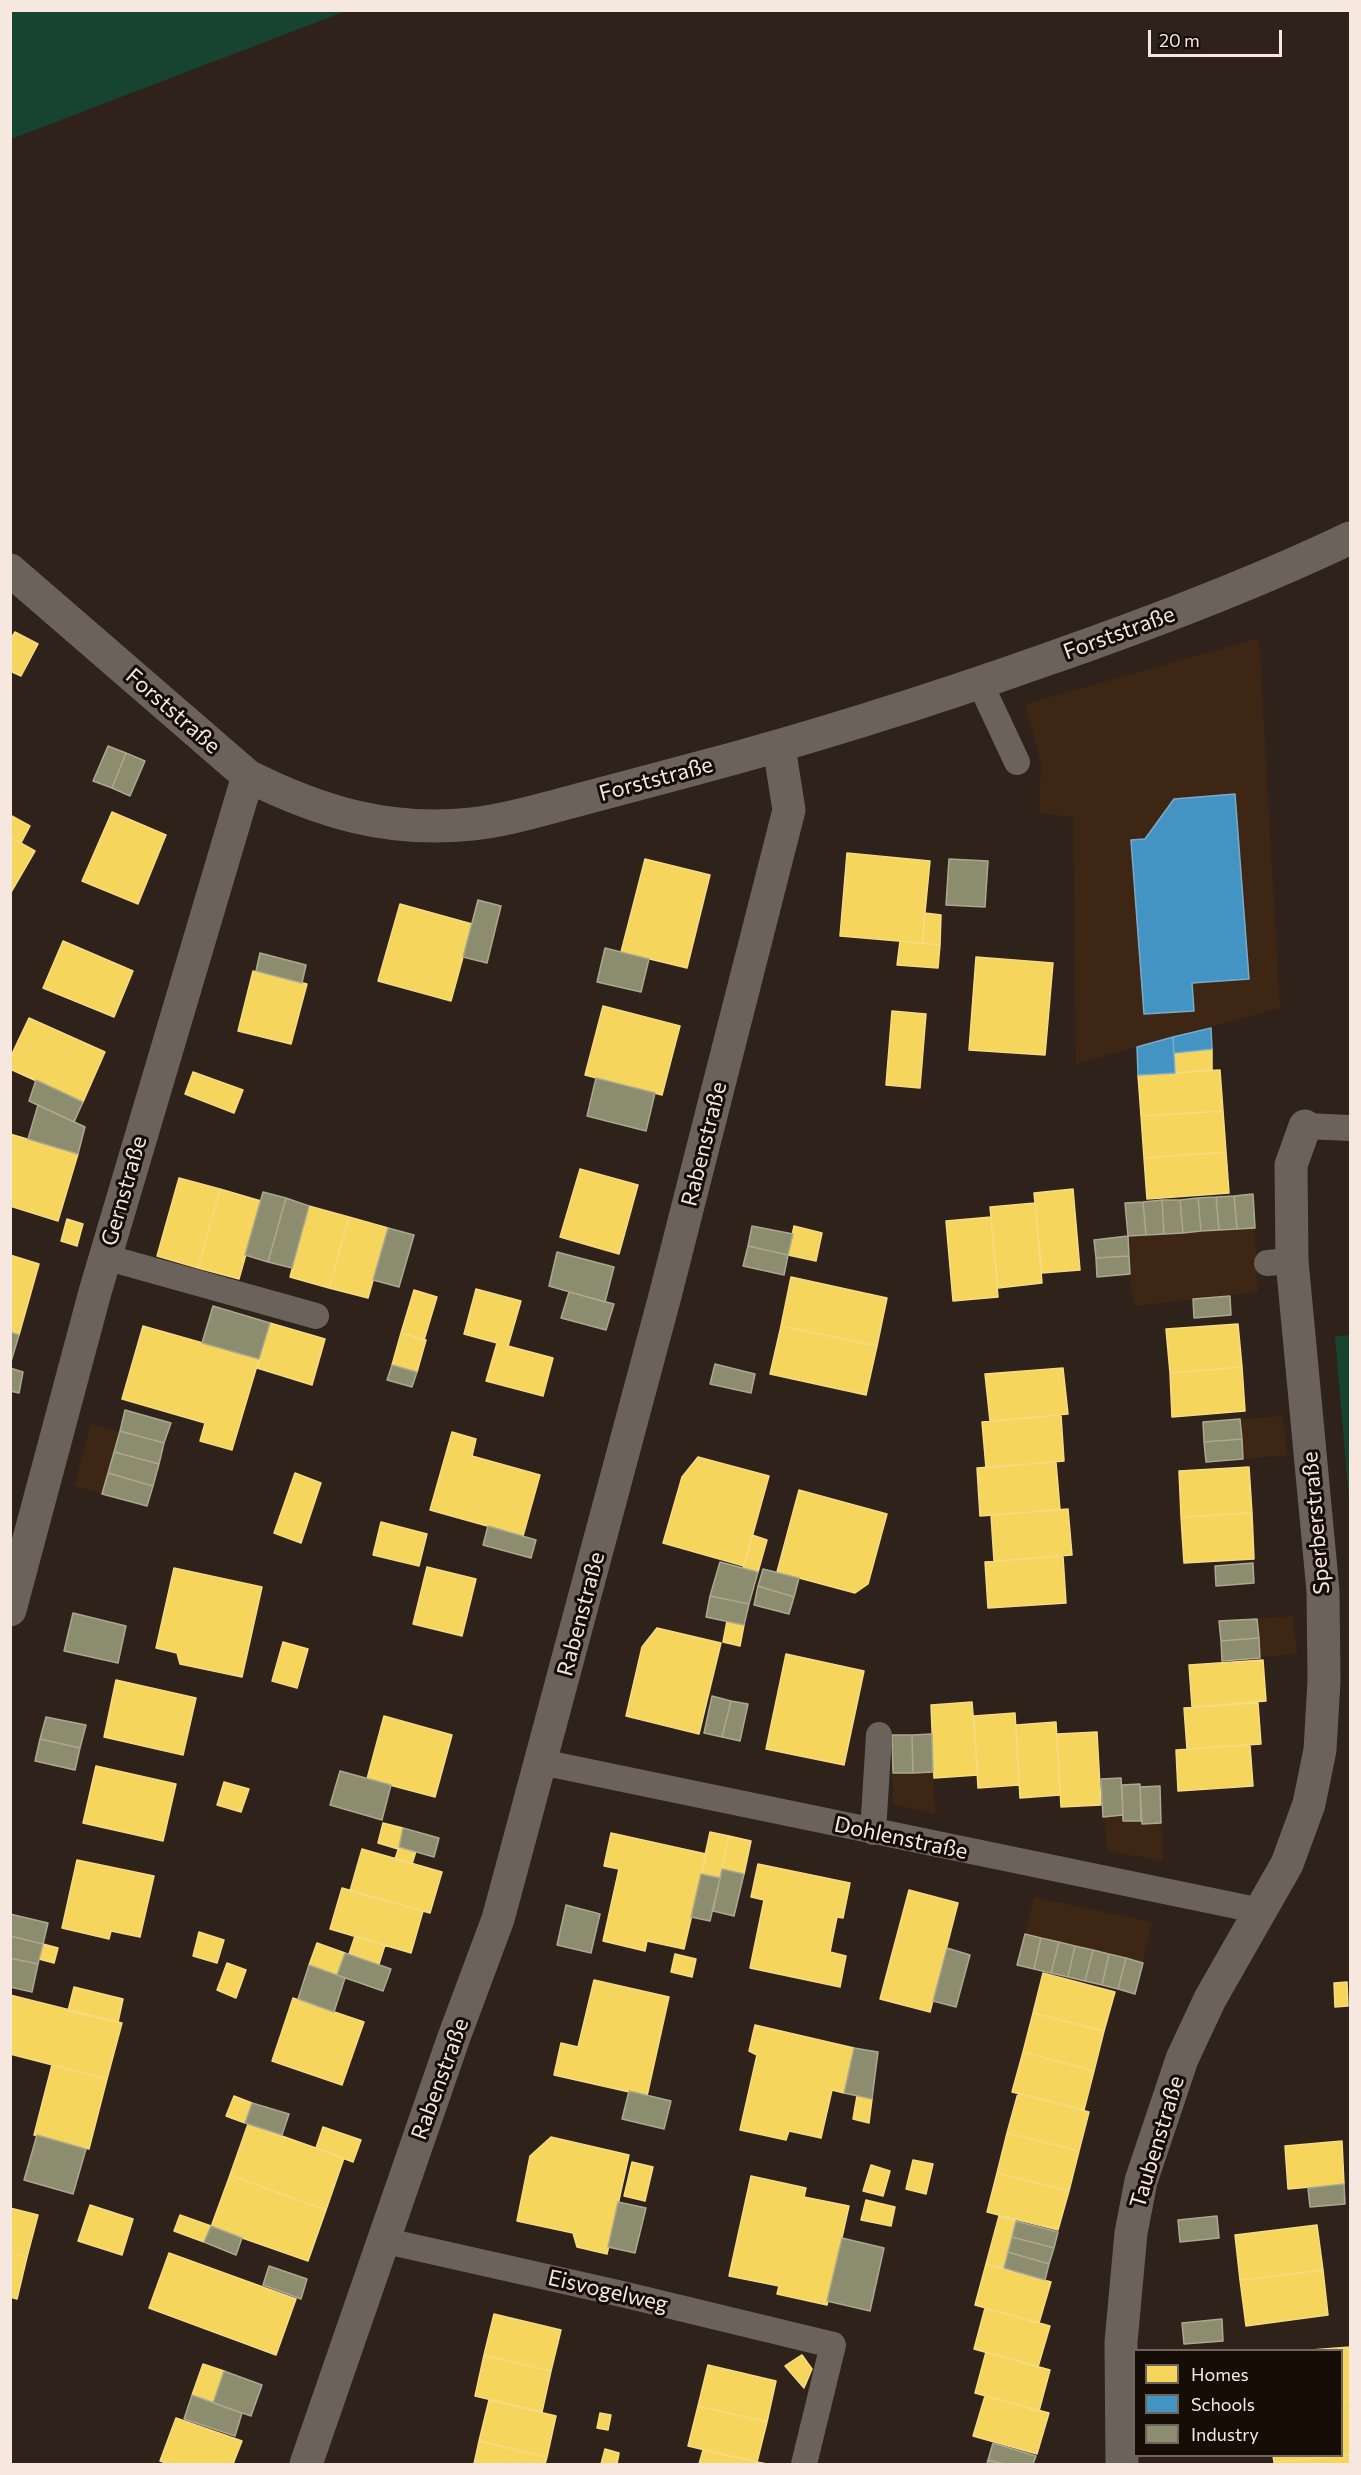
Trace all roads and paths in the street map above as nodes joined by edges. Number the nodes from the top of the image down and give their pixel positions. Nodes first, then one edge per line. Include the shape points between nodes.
1 (1350, 538) edge
2 (11, 573) edge
3 (980, 683) junction
4 (779, 747) junction
5 (1017, 762) dead end
6 (248, 776) junction
7 (1305, 1125) joint
8 (1350, 1128) edge
9 (105, 1257) junction
10 (316, 1316) dead end
11 (10, 1610) edge
12 (879, 1734) dead end
13 (541, 1762) junction
14 (873, 1832) junction
15 (1261, 1911) junction
16 (382, 2240) junction
17 (306, 2464) edge
18 (804, 2464) edge
19 (1122, 2464) edge

1 - 3 street, Forststraße via 1281,571
2 - 6 street, Forststraße
3 - 4 street, Forststraße
3 - 5 lane
4 - 6 street, Forststraße via 472,824 377,823 289,797
4 - 13 street, Rabenstraße via 789,810
6 - 9 street, Gernstraße
7 - 8 lane
7 - 15 street, Sperberstraße via 1291,1165 1279,1262 1323,1591 1324,1681 1320,1750 1310,1804 1287,1864
9 - 10 lane
9 - 11 street, Gernstraße
12 - 14 lane
13 - 14 lane, Dohlenstraße
13 - 16 street, Rabenstraße via 498,1919
14 - 15 lane, Dohlenstraße
15 - 19 street, Taubenstraße via 1210,1999 1182,2059 1141,2181 1131,2233 1121,2342
16 - 17 street, Rabenstraße
16 - 18 lane, Eisvogelweg via 833,2345

